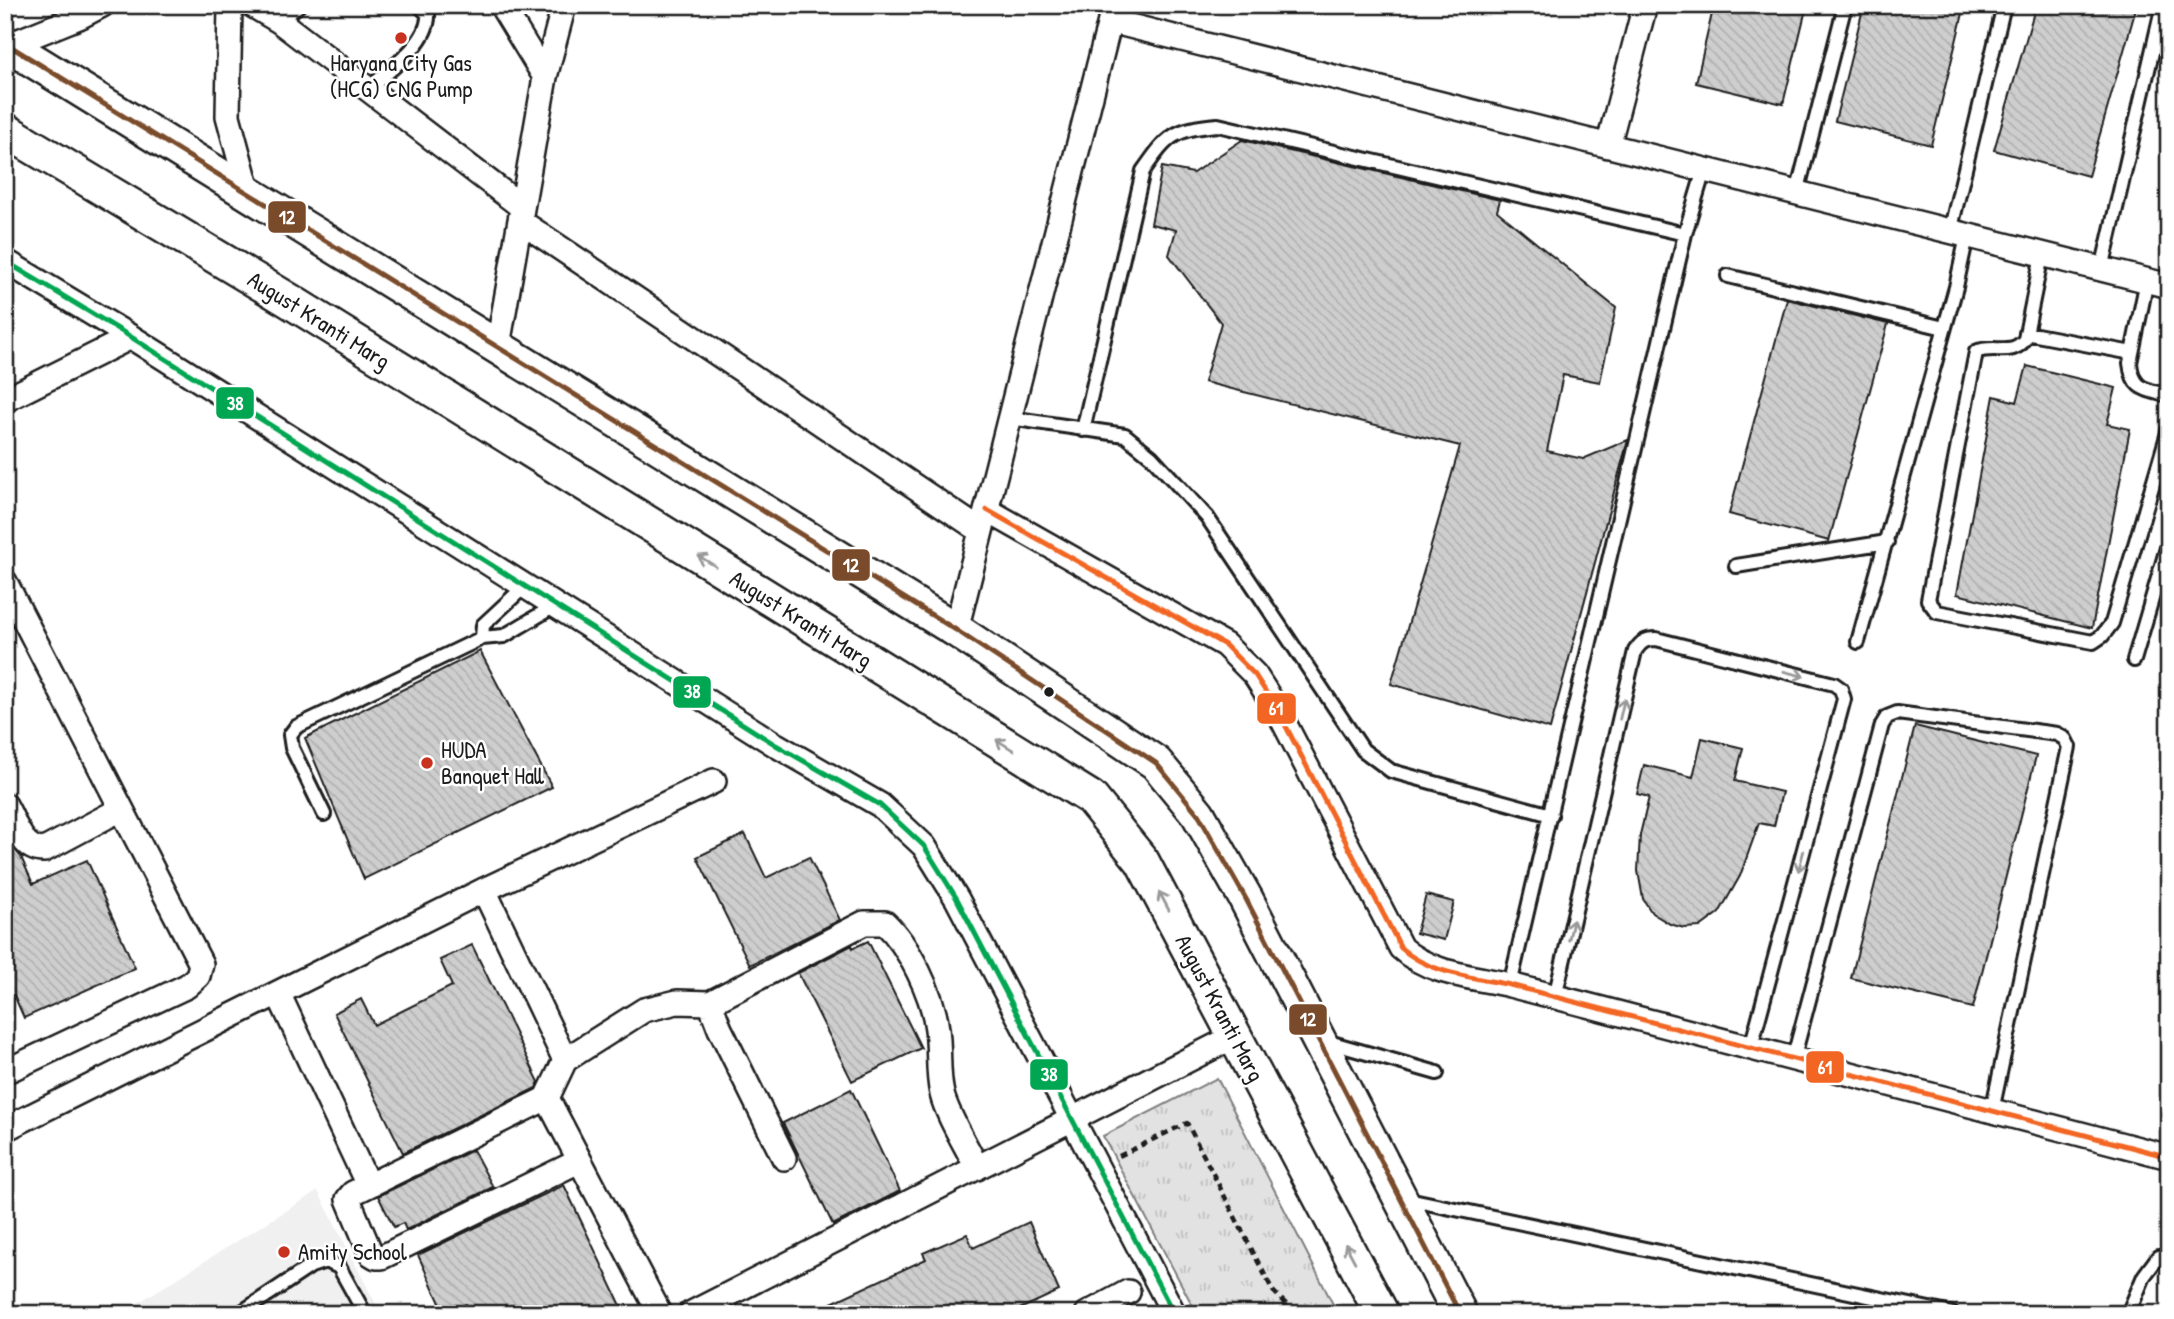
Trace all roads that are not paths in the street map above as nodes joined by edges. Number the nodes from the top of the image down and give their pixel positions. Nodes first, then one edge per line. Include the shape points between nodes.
1 (102, 5) edge
2 (230, 5) edge
3 (252, 5) edge
4 (299, 5) edge
5 (419, 5) edge
6 (501, 5) edge
7 (564, 5) edge
8 (1645, 5) edge
9 (1844, 5) edge
10 (2004, 5) edge
11 (2164, 5) edge
12 (1112, 13) edge
13 (279, 21) junction
14 (7, 44) edge
15 (545, 77) junction
16 (368, 89) junction
17 (5, 130) edge
18 (1608, 146) junction
19 (1704, 170) junction
20 (1797, 193) junction
21 (249, 194) junction
22 (521, 214) junction
23 (1685, 234) junction
24 (1959, 234) junction
25 (2042, 255) junction
26 (5, 261) edge
27 (2102, 269) junction
28 (1728, 276) dead end
29 (2158, 283) edge
30 (1944, 328) junction
31 (2026, 333) junction
32 (131, 337) junction
33 (498, 346) junction
34 (2132, 353) junction
35 (2169, 397) edge
36 (5, 400) edge
37 (1010, 418) junction
38 (2169, 429) edge
39 (1083, 430) junction
40 (984, 521) junction
41 (2169, 541) edge
42 (1887, 542) junction
43 (1736, 566) dead end
44 (5, 582) edge
45 (525, 586) junction
46 (556, 605) junction
47 (956, 630) junction
48 (482, 638) junction
49 (1858, 642) dead end
50 (2134, 660) dead end
51 (714, 781) dead end
52 (5, 805) edge
53 (121, 809) junction
54 (324, 814) dead end
55 (1551, 815) junction
56 (484, 890) junction
57 (1510, 985) junction
58 (278, 993) junction
59 (1555, 997) junction
60 (710, 1003) junction
61 (1235, 1036) junction
62 (1318, 1038) junction
63 (1751, 1047) junction
64 (565, 1060) junction
65 (1793, 1060) junction
66 (5, 1069) edge
67 (1437, 1073) dead end
68 (547, 1098) junction
69 (1992, 1111) junction
70 (1071, 1119) junction
71 (5, 1129) edge
72 (2169, 1157) edge
73 (784, 1158) dead end
74 (579, 1161) junction
75 (977, 1168) junction
76 (368, 1185) junction
77 (1400, 1198) junction
78 (2169, 1257) edge
79 (1128, 1292) dead end
80 (239, 1314) edge
81 (365, 1314) edge
82 (660, 1314) edge
83 (690, 1314) edge
84 (1087, 1314) edge
85 (1174, 1314) edge
86 (1382, 1314) edge
87 (1460, 1314) edge
88 (1953, 1314) edge
89 (2128, 1314) edge

1 - 14 street
2 - 21 street via 228,116
3 - 13 street
4 - 13 lane
5 - 16 lane via 428,14 429,24 419,42
6 - 15 street
7 - 15 street
8 - 18 street
9 - 20 lane
10 - 24 lane
11 - 27 lane
12 - 18 street
12 - 37 street
13 - 16 street
14 - 21 main road
15 - 22 street
16 - 22 street
61 -> 17 main road, August Kranti Marg via 1143,861 1091,798
18 - 19 street
19 - 20 street
19 - 23 lane
20 - 24 street
21 - 33 main road
22 - 33 street
22 - 40 street
23 - 39 lane via 1218,125 1186,128 1161,144 1143,171
23 - 55 lane
24 - 25 street
24 - 30 lane
25 - 27 street
25 - 31 lane
26 - 32 street
27 - 29 street
28 - 30 lane
29 - 34 lane
30 - 42 lane
31 - 34 lane
31 - 38 lane via 2021,346 1976,352 1928,600 1937,611 2093,642 2102,636 2112,623
32 - 36 street
32 - 45 street
33 - 47 main road
34 - 35 lane via 2133,380 2142,389
37 - 39 lane
37 - 40 street
39 - 55 lane via 1125,435 1208,517 1363,750 1391,771
40 - 47 street
40 - 57 street via 1225,645 1255,675 1278,711 1401,948 1429,966
41 - 50 lane
42 - 43 lane
42 - 49 lane
44 - 53 street
45 - 46 street
45 - 48 lane via 483,625
46 - 48 lane via 504,636
46 - 70 street via 880,804 924,846 957,899
47 - 62 main road via 1156,763 1198,814
48 - 54 lane via 296,727 290,735 292,748
51 - 56 street
52 - 53 street via 26,845 36,850
53 - 66 street via 201,964 198,976 187,986
55 - 57 lane
56 - 58 street
56 - 64 street
57 - 59 street
58 - 71 street
58 - 76 street
59 - 63 street
59 -> 63 lane via 1640,643 1656,639 1835,684 1844,699
60 - 64 street via 677,1002 645,1010
60 - 73 street
60 - 75 street via 864,923 885,923 899,937 930,999 943,1097
61 - 70 street
86 -> 61 main road, August Kranti Marg
62 - 67 lane
62 - 77 main road
63 - 65 street
64 - 68 street
65 - 69 street
65 - 69 lane via 1887,717 1897,713 2057,734 2070,747
68 - 74 street
68 - 76 street
69 - 72 street
70 - 75 street
70 - 85 street
74 - 76 street via 382,1257 371,1254 348,1199
74 - 82 street
75 - 83 street
77 - 87 main road
77 - 88 lane
78 - 89 lane via 2158,1256
79 - 84 street
80 - 81 lane via 311,1266 326,1261 339,1267

